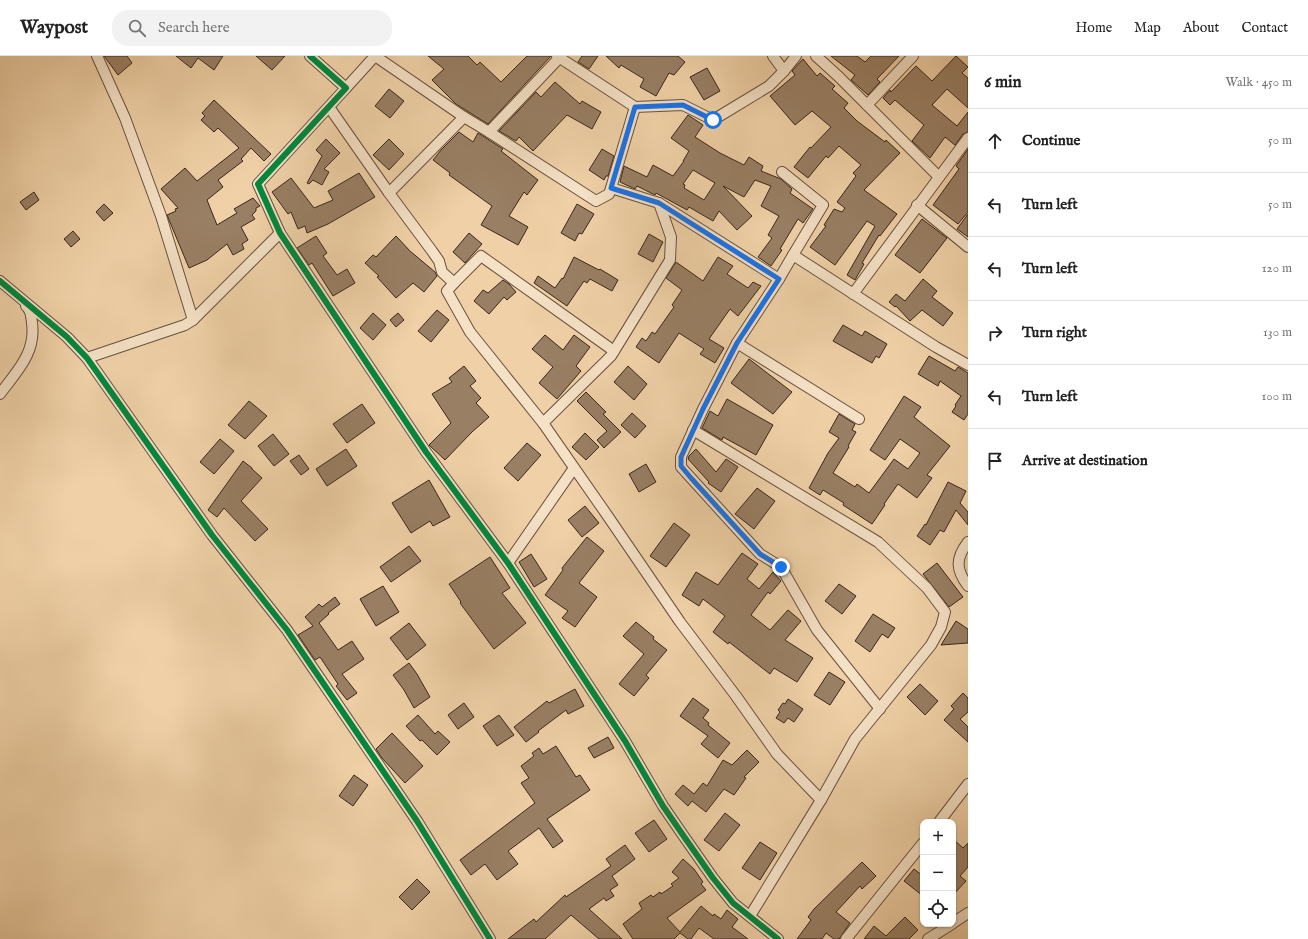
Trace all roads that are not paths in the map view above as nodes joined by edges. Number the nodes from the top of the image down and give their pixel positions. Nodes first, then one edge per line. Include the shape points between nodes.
1 (97, 56) edge
2 (310, 56) edge
3 (375, 56) edge
4 (773, 56) edge
5 (796, 56) edge
6 (816, 56) edge
7 (913, 56) edge
8 (559, 57) edge
9 (784, 71) junction
10 (346, 88) junction
11 (867, 105) junction
12 (329, 107) junction
13 (635, 107) junction
14 (464, 117) junction
15 (489, 132) junction
16 (968, 138) edge
17 (782, 172) dead end
18 (939, 176) junction
19 (611, 188) junction
20 (389, 193) junction
21 (659, 203) junction
22 (917, 205) junction
23 (280, 233) junction
24 (968, 247) edge
25 (793, 255) junction
26 (779, 279) junction
27 (0, 281) edge
28 (454, 283) junction
29 (853, 294) junction
30 (193, 320) junction
31 (737, 343) junction
32 (614, 351) junction
33 (87, 358) junction
34 (968, 365) edge
35 (0, 394) edge
36 (859, 418) dead end
37 (543, 423) junction
38 (693, 430) junction
39 (574, 468) junction
40 (968, 542) edge
41 (508, 563) junction
42 (968, 586) edge
43 (880, 709) junction
44 (968, 784) edge
45 (821, 800) junction
46 (941, 819) edge
47 (920, 847) edge
48 (968, 913) edge
49 (750, 916) junction
50 (956, 922) edge
51 (948, 927) edge
52 (490, 939) edge
53 (778, 939) edge
54 (846, 939) edge
55 (928, 939) edge

1 - 30 street via 125,118 161,216
2 - 10 street
3 - 10 street
3 - 14 street
4 - 9 street
5 - 9 street
6 - 11 street
7 - 11 street
8 - 13 street
8 - 15 street
9 - 13 street via 769,86 713,120 683,105
10 - 12 street
11 - 18 street
12 - 20 street
12 - 23 street via 258,184
13 - 19 street
14 - 15 street
14 - 20 street
15 - 19 street via 596,201 609,194
16 - 18 street
17 - 25 street via 823,205
18 - 22 street
19 - 21 street
20 - 28 street via 435,256 442,272
21 - 26 street
21 - 32 street via 671,237 670,260
22 - 24 street
22 - 29 street
23 - 30 street
23 - 41 street via 426,452
25 - 26 street
25 - 29 street
26 - 31 street
27 - 33 street via 67,337
27 - 35 street via 31,311 33,331 26,360
28 - 32 street via 481,256
28 - 37 street via 447,290 470,332
29 - 34 street
30 - 33 street via 185,325
31 - 36 street
31 - 38 street
32 - 37 street
33 - 52 street via 212,535 286,630 417,821
37 - 39 street
38 - 43 street via 681,457 681,466 760,554 781,567 816,630
38 - 43 street via 878,542 927,588 945,612 941,627 931,645
39 - 41 street
39 - 45 street via 680,622 777,754
40 - 42 street via 959,560 960,576
41 - 49 street via 689,844 717,883 734,903
43 - 45 street via 855,739
44 - 46 street
45 - 49 street
47 - 54 street
48 - 50 street
49 - 53 street
51 - 55 street

